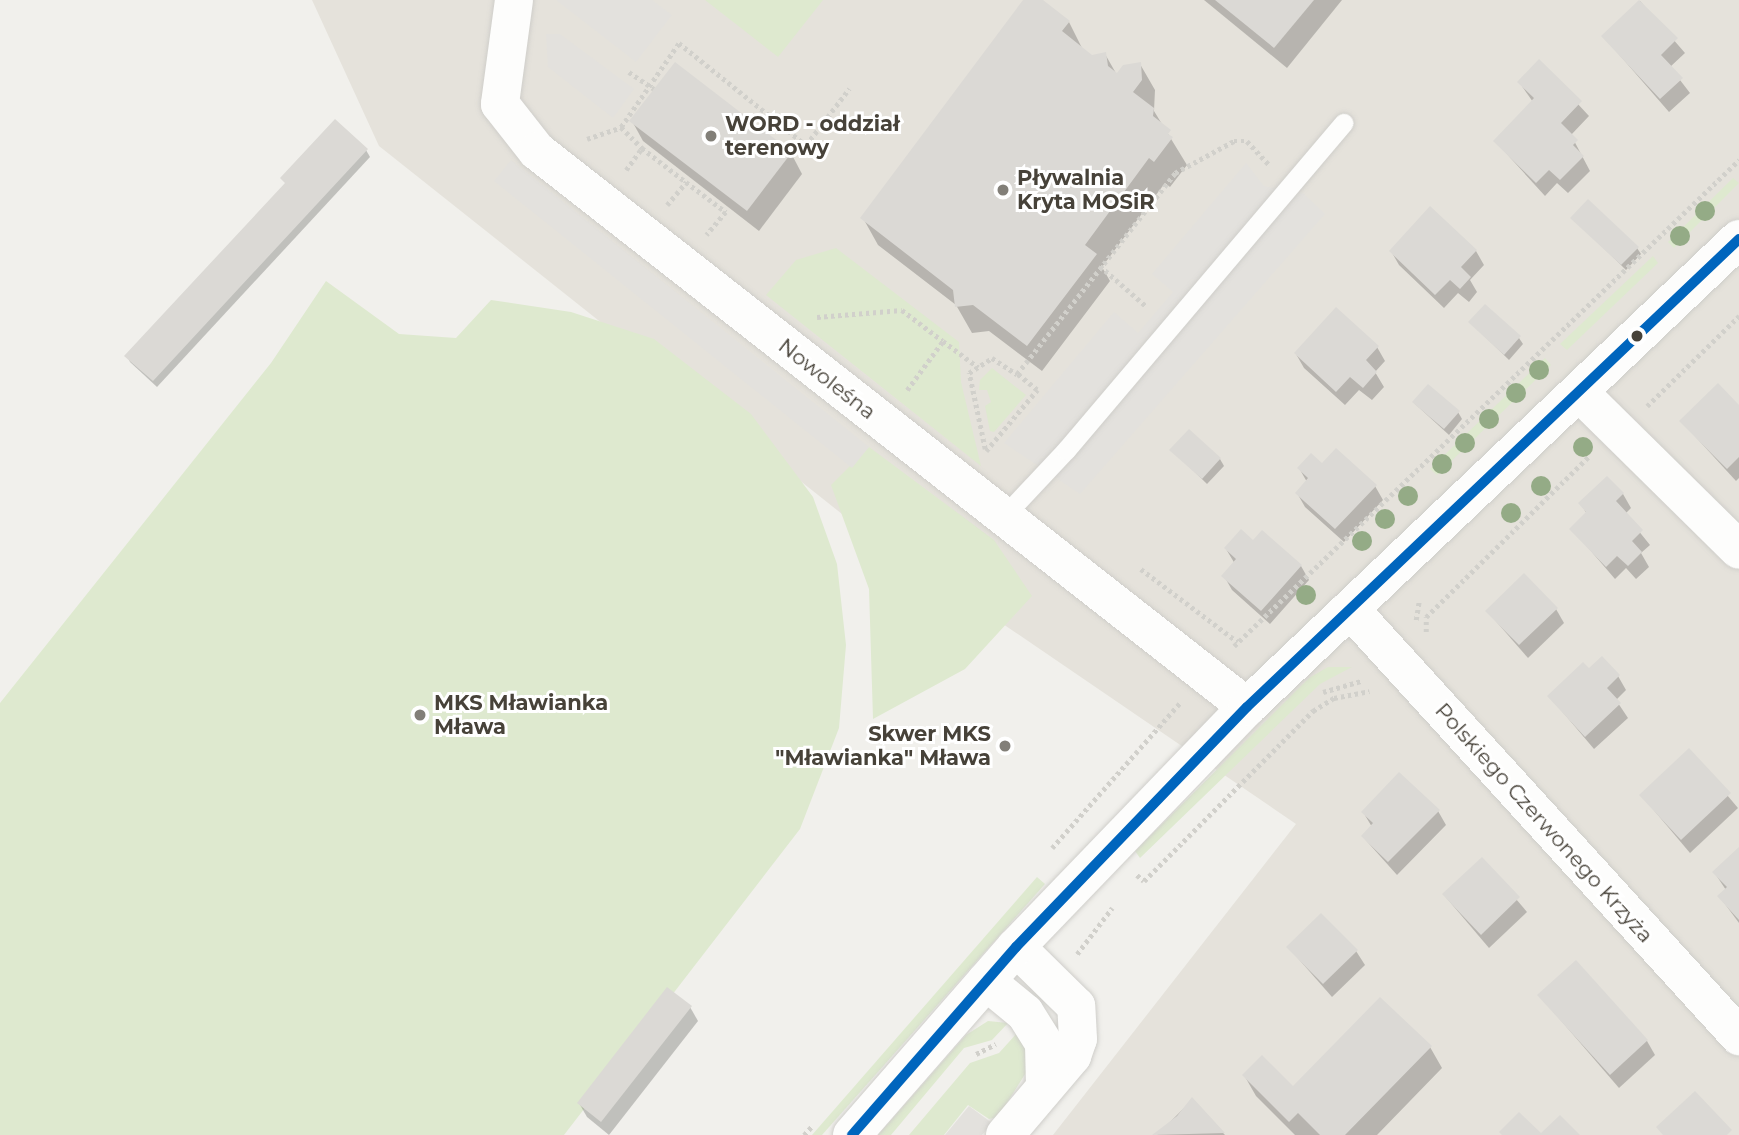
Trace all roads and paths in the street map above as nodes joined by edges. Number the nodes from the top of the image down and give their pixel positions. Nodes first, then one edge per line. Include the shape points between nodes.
1 (514, 0) edge
2 (629, 72) dead end
3 (647, 84) junction
4 (654, 89) dead end
5 (849, 89) dead end
6 (1343, 123) dead end
7 (621, 127) junction
8 (582, 141) dead end
9 (642, 148) junction
10 (623, 174) dead end
11 (686, 182) junction
12 (1289, 186) junction
13 (658, 216) dead end
14 (705, 238) dead end
15 (1739, 239) edge
16 (1100, 266) junction
17 (1739, 316) edge
18 (817, 317) dead end
19 (1170, 327) junction
20 (943, 341) junction
21 (978, 367) junction
22 (1017, 374) junction
23 (907, 390) dead end
24 (1580, 393) junction
25 (1620, 432) junction
26 (1003, 517) junction
27 (1739, 550) edge
28 (1426, 594) dead end
29 (1350, 609) junction
30 (1400, 665) junction
31 (1315, 697) dead end
32 (1247, 707) junction
33 (1076, 817) dead end
34 (1107, 849) junction
35 (1142, 868) dead end
36 (1137, 875) junction
37 (1132, 881) dead end
38 (1119, 899) dead end
39 (1016, 947) junction
40 (986, 981) junction
41 (1055, 982) junction
42 (1025, 1013) junction
43 (1739, 1036) edge
44 (964, 1058) dead end
45 (1045, 1086) junction
46 (852, 1135) edge
47 (1005, 1135) edge

1 - 26 street, Nowoleśna via 500,104 537,151
2 - 3 path
3 - 4 path
3 - 5 path via 679,43 806,145
3 - 7 path
6 - 12 lane
7 - 8 path
7 - 9 path
9 - 10 path
9 - 11 path
11 - 13 path
11 - 14 path via 726,212
12 - 16 path via 1247,141 1234,141 1175,173
12 - 19 lane
15 - 24 street
16 - 19 path
16 - 22 path
17 - 25 path
18 - 20 path via 902,310
19 - 26 lane
20 - 21 path
20 - 23 path
21 - 22 path via 992,358
21 - 22 path via 969,373 985,452 1037,390
24 - 25 street
24 - 29 street
25 - 27 street
25 - 30 path via 1594,451 1426,617 1427,648
26 - 32 street, Nowoleśna
28 - 30 path via 1419,601 1413,642
29 - 30 street, Polskiego Czerwonego Krzyża
29 - 32 street
30 - 31 path via 1374,679 1337,685
30 - 36 path via 1384,689 1334,698 1313,711 1144,881
30 - 43 street, Polskiego Czerwonego Krzyża
32 - 34 street
33 - 34 path
34 - 36 path
34 - 39 street
35 - 36 path
36 - 37 path
38 - 41 path
39 - 40 street
39 - 41 street
40 - 42 street
40 - 46 street
41 - 45 street via 1076,1006 1078,1039 1072,1056
42 - 44 path via 992,1048
42 - 45 street via 1044,1044
45 - 47 street

